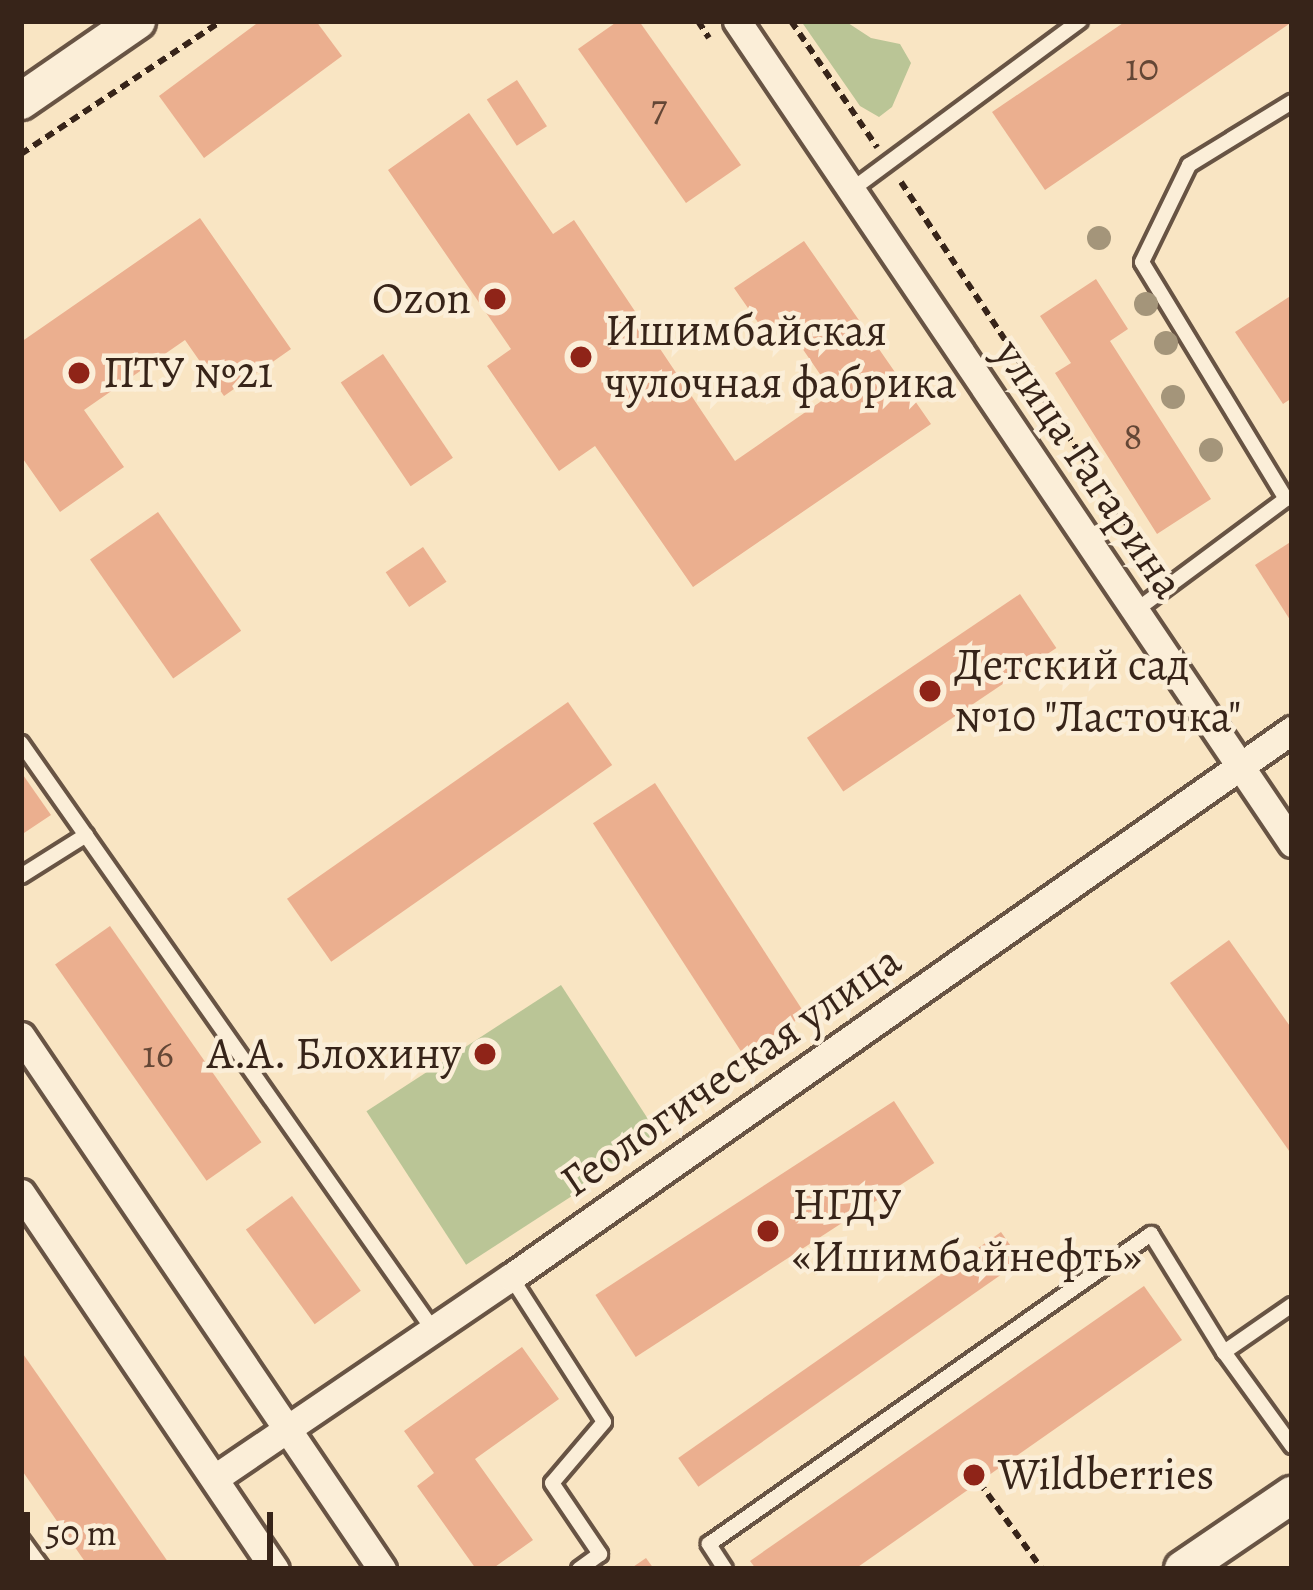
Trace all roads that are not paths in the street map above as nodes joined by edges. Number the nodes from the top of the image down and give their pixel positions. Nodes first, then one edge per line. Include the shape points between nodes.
1 (136, 21) edge
2 (736, 21) edge
3 (1080, 21) edge
4 (21, 101) edge
5 (1292, 102) edge
6 (850, 191) junction
7 (1289, 497) edge
8 (1135, 611) junction
9 (1292, 730) edge
10 (21, 743) edge
11 (1235, 766) junction
12 (86, 835) junction
13 (1292, 843) edge
14 (21, 876) edge
15 (21, 1036) edge
16 (21, 1193) edge
17 (512, 1277) junction
18 (1292, 1304) edge
19 (434, 1330) junction
20 (1224, 1352) junction
21 (287, 1431) junction
22 (1292, 1446) edge
23 (215, 1478) junction
24 (1292, 1495) edge
25 (21, 1538) edge
26 (43, 1569) edge
27 (275, 1569) edge
28 (382, 1569) edge
29 (579, 1569) edge
30 (725, 1569) edge
31 (1183, 1569) edge

1 - 4 street
2 - 6 street, улица Гагарина
3 - 6 lane
5 - 7 lane via 1189,165 1142,262
6 - 8 street, улица Гагарина
7 - 8 lane
8 - 11 street, улица Гагарина
9 - 11 street, Геологическая улица
10 - 12 lane
11 - 13 street, улица Гагарина
11 - 17 street, Геологическая улица
12 - 14 lane
12 - 19 lane
15 - 21 street
16 - 23 street
17 - 19 street, Геологическая улица
17 - 29 lane via 604,1422 552,1483 600,1554
18 - 20 lane
19 - 21 street, Геологическая улица
20 - 22 lane
20 - 30 lane via 1151,1234 709,1544
21 - 23 street, Геологическая улица
21 - 28 street
23 - 27 street
24 - 31 street
25 - 26 lane

